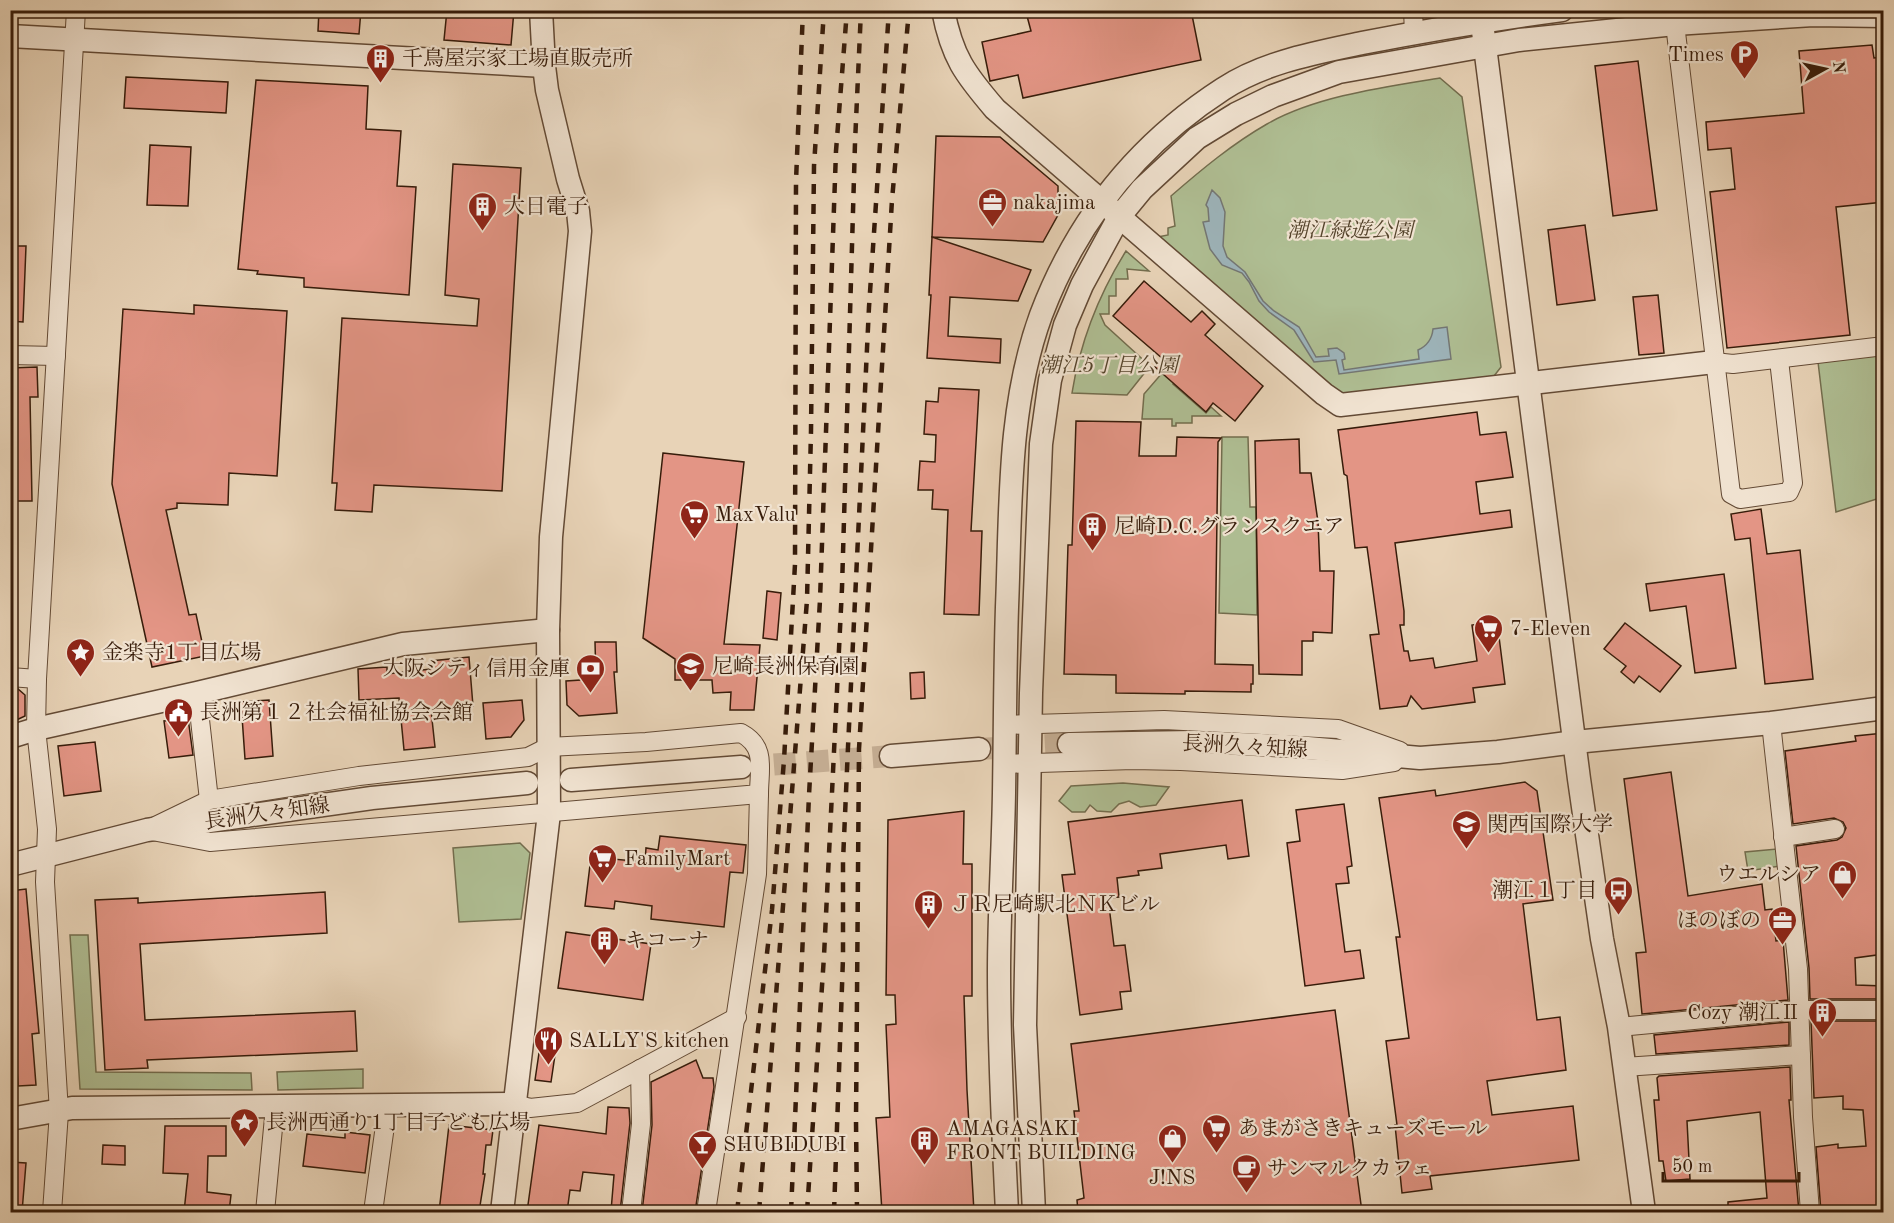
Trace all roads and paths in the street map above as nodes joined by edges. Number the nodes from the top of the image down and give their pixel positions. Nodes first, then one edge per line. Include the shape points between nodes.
1 (76, 10) edge
2 (540, 10) edge
3 (944, 10) edge
4 (1562, 10) edge
5 (1884, 16) edge
6 (1414, 22) edge
7 (1482, 22) junction
8 (1675, 24) junction
9 (10, 36) edge
10 (74, 40) junction
11 (1485, 46) junction
12 (544, 66) junction
13 (1101, 200) junction
14 (1119, 217) junction
15 (1884, 346) edge
16 (10, 355) edge
17 (56, 356) junction
18 (1779, 360) junction
19 (1714, 362) junction
20 (1527, 383) junction
21 (548, 630) junction
22 (10, 677) edge
23 (37, 679) junction
24 (196, 693) junction
25 (1884, 708) edge
26 (1771, 723) junction
27 (1030, 724) junction
28 (1004, 725) junction
29 (36, 729) junction
30 (10, 737) edge
31 (1575, 742) junction
32 (1069, 744) tunnel mouth
33 (548, 747) junction
34 (979, 749) tunnel mouth
35 (891, 756) tunnel mouth
36 (1420, 758) junction
37 (1004, 764) junction
38 (1030, 764) junction
39 (741, 767) tunnel mouth
40 (572, 780) dead end
41 (526, 783) dead end
42 (759, 794) junction
43 (209, 800) junction
44 (549, 813) junction
45 (147, 830) junction
46 (1835, 830) dead end
47 (1783, 837) junction
48 (47, 856) junction
49 (10, 866) edge
50 (1800, 1010) junction
51 (1884, 1010) edge
52 (737, 1017) junction
53 (1619, 1028) junction
54 (1801, 1055) junction
55 (1624, 1067) junction
56 (640, 1069) junction
57 (388, 1104) junction
58 (515, 1104) junction
59 (275, 1107) junction
60 (59, 1112) junction
61 (10, 1119) edge
62 (52, 1212) edge
63 (265, 1212) edge
64 (374, 1212) edge
65 (502, 1212) edge
66 (632, 1212) edge
67 (706, 1212) edge
68 (1007, 1212) edge
69 (1034, 1212) edge
70 (1644, 1212) edge
71 (1810, 1212) edge

1 - 10 street
2 - 12 street
3 - 13 street via 949,39 962,69 976,87 995,109
4 - 7 street
5 - 8 street via 1813,15
6 - 7 street
6 - 13 street via 1262,69 1226,86 1185,115 1123,173
7 - 11 street
8 - 11 street
8 - 19 street
9 - 10 street
10 - 12 street
10 - 17 street
11 - 14 street via 1339,72 1273,96 1197,138 1142,189
11 - 20 street
12 - 21 street via 580,231 551,537
13 - 14 street
13 - 28 street via 1059,274 1041,316 1024,374 1014,442
14 - 20 street via 1340,405
14 - 27 street via 1065,325 1050,380 1041,444
15 - 18 street
16 - 17 street
17 - 23 street
18 - 19 street
18 - 19 street via 1793,483 1789,492 1740,499 1731,494
19 - 20 street
20 - 31 street
21 - 24 street via 403,644
21 - 33 street
22 - 23 street
23 - 29 street
24 - 29 street
24 - 43 street
25 - 26 street, 長洲久々知線
26 - 31 street, 長洲久々知線
26 - 47 street
27 - 28 street
27 - 36 street via 1164,720 1338,729
27 - 38 street
28 - 37 street
29 - 30 street
29 - 48 street
31 - 36 street, 長洲久々知線
31 - 53 street via 1602,939
32 - 36 street, 長洲久々知線 via 1217,743
33 - 42 street via 741,734 752,739 760,751
33 - 43 street via 528,757 359,776
33 - 44 street
34 - 35 street
36 - 38 street via 1342,770 1132,760
37 - 38 street
37 - 68 street via 999,970
38 - 69 street via 1025,1025
39 - 40 street
41 - 45 street, 長洲久々知線 via 372,798
42 - 44 street
42 - 52 street via 757,874
43 - 45 street
44 - 45 street via 210,842
44 - 58 street
45 - 48 street, 長洲久々知線
46 - 47 street
47 - 50 street
48 - 49 street, 長洲久々知線
48 - 60 street via 45,882
50 - 51 street
50 - 53 street
50 - 54 street
52 - 56 street
52 - 67 street
53 - 55 street
54 - 55 street
54 - 71 street
55 - 70 street
56 - 58 street via 577,1103 530,1108
56 - 66 street via 641,1124
57 - 58 street
57 - 59 street
57 - 64 street
58 - 65 street
59 - 60 street via 72,1108
59 - 63 street
60 - 61 street
60 - 62 street

